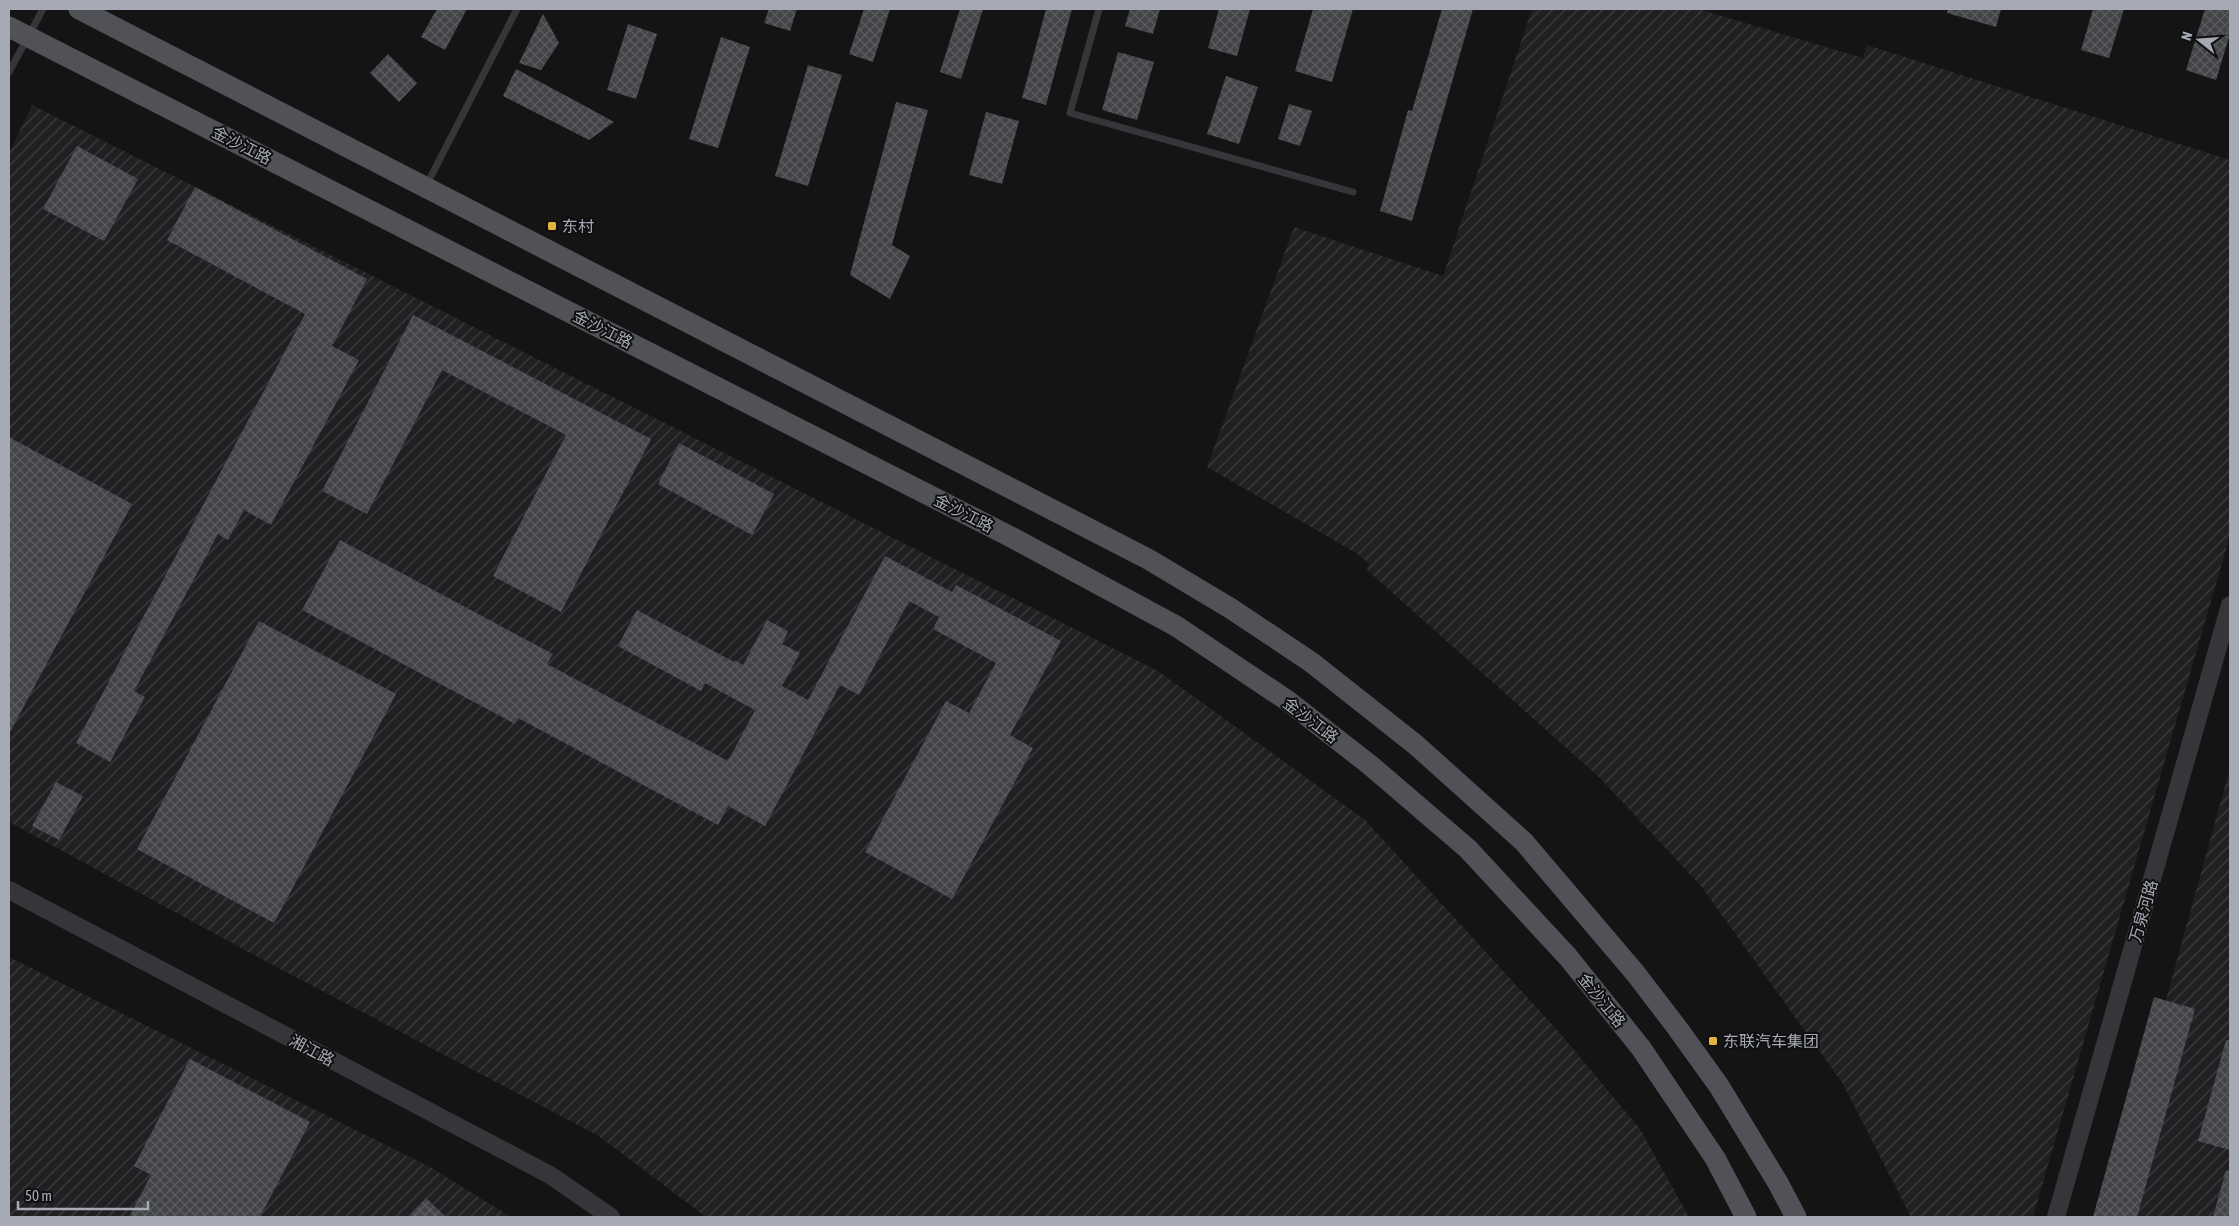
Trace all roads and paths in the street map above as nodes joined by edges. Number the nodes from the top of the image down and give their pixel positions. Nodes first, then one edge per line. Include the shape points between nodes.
1 (43, 9) edge
2 (79, 9) edge
3 (517, 9) edge
4 (1099, 9) edge
5 (9, 26) edge
6 (28, 36) junction
7 (9, 72) edge
8 (425, 187) junction
9 (1353, 192) dead end
10 (2230, 605) edge
11 (9, 890) edge
12 (611, 1217) edge
13 (1746, 1217) edge
14 (1796, 1217) edge
15 (2056, 1217) edge

1 - 6 lane
2 - 8 main road
3 - 8 lane
4 - 9 lane via 1070,113
5 - 6 main road, 金沙江路
6 - 7 lane
6 - 13 main road, 金沙江路 via 1012,538 1176,626 1288,701 1370,765 1468,849 1568,957 1641,1048 1715,1158
8 - 14 main road via 1148,559 1311,662 1416,745 1524,842 1636,974 1678,1029 1719,1086
10 - 15 street, 万泉河路
11 - 12 street, 湘江路 via 550,1175

